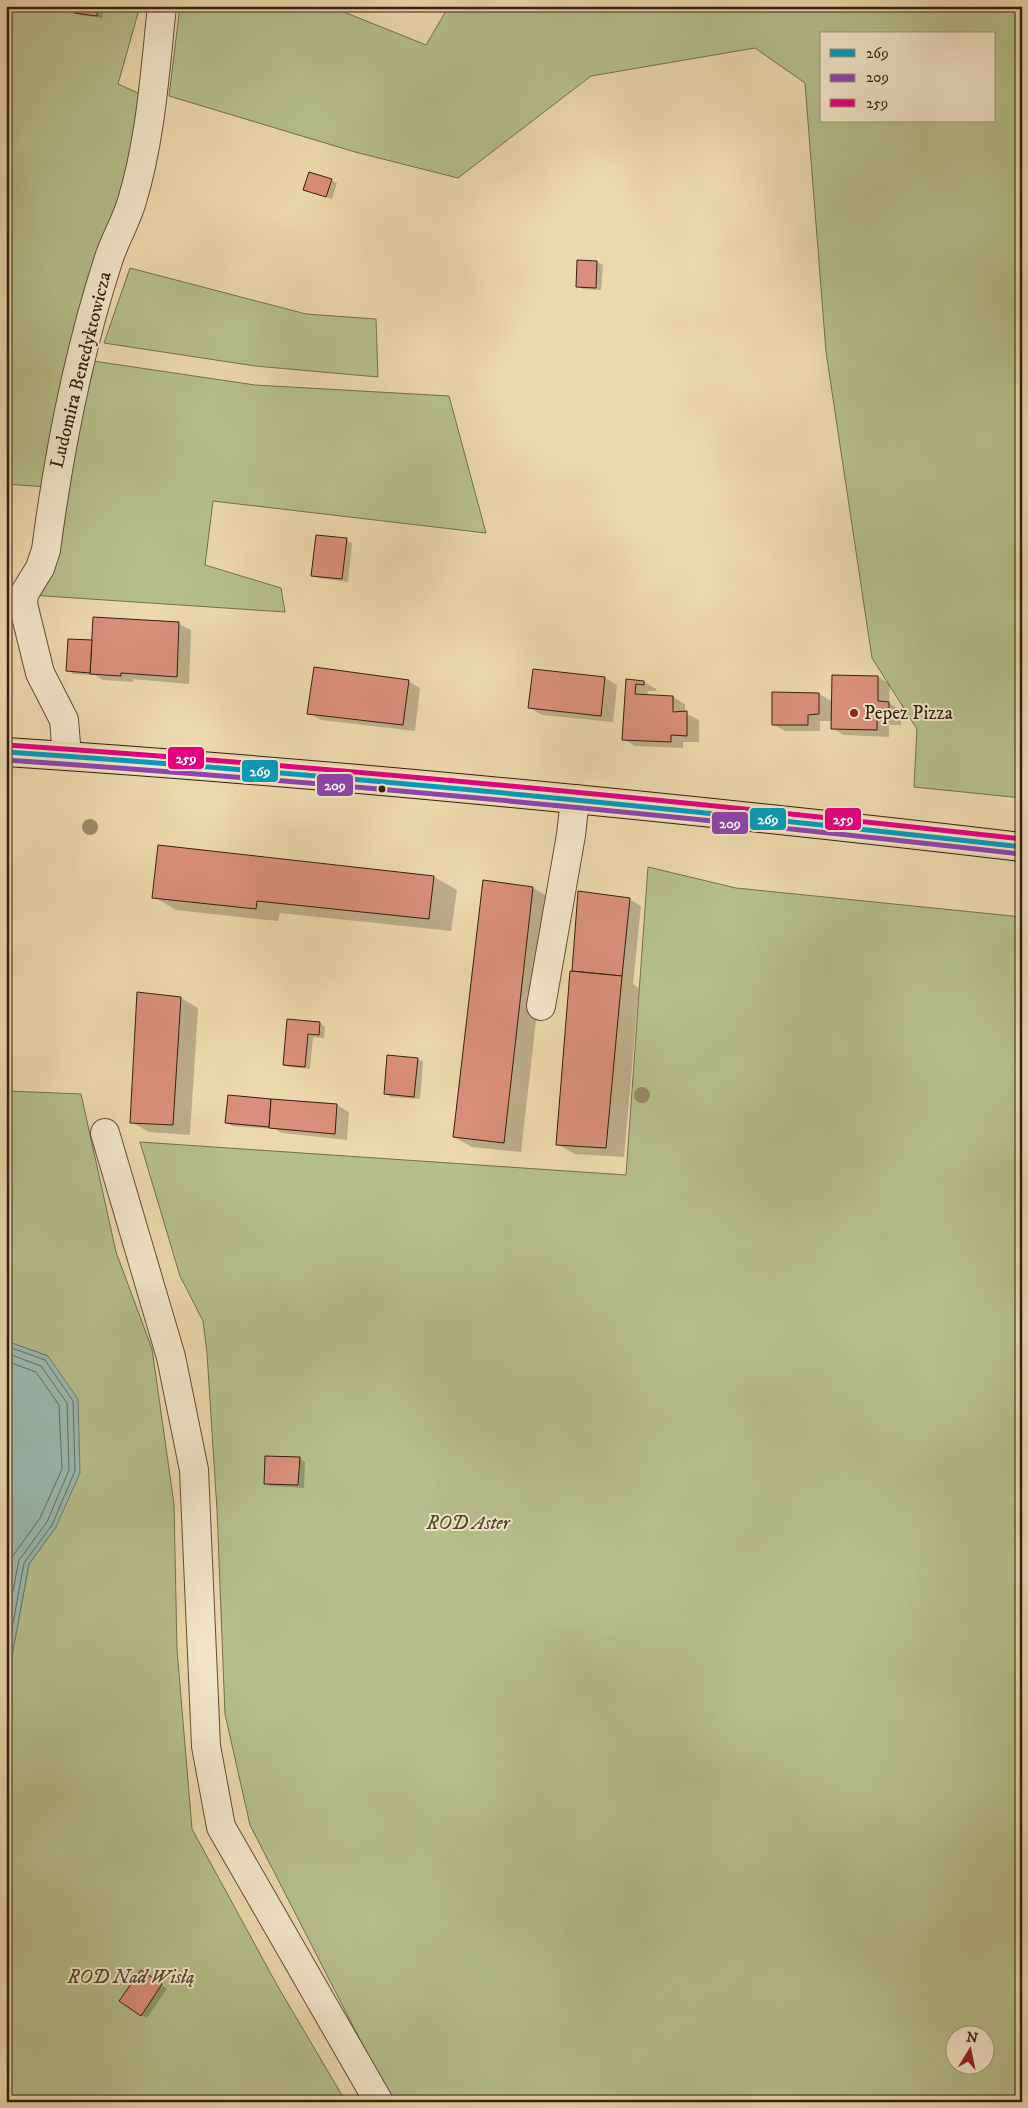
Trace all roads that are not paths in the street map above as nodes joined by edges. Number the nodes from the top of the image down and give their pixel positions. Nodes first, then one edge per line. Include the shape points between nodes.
1 (162, 6) edge
2 (6, 752) edge
3 (67, 756) junction
4 (575, 799) junction
5 (1022, 847) edge
6 (541, 1006) dead end
7 (105, 1133) dead end
8 (379, 2102) edge

1 - 3 street, Ludomira Benedyktowicza via 151,114 132,201 108,259 82,351 64,426 46,550 40,568 24,594 28,634 40,673 64,720
2 - 3 main road
3 - 4 main road
4 - 5 main road
4 - 6 street
7 - 8 street via 170,1357 194,1470 206,1746 221,1827

